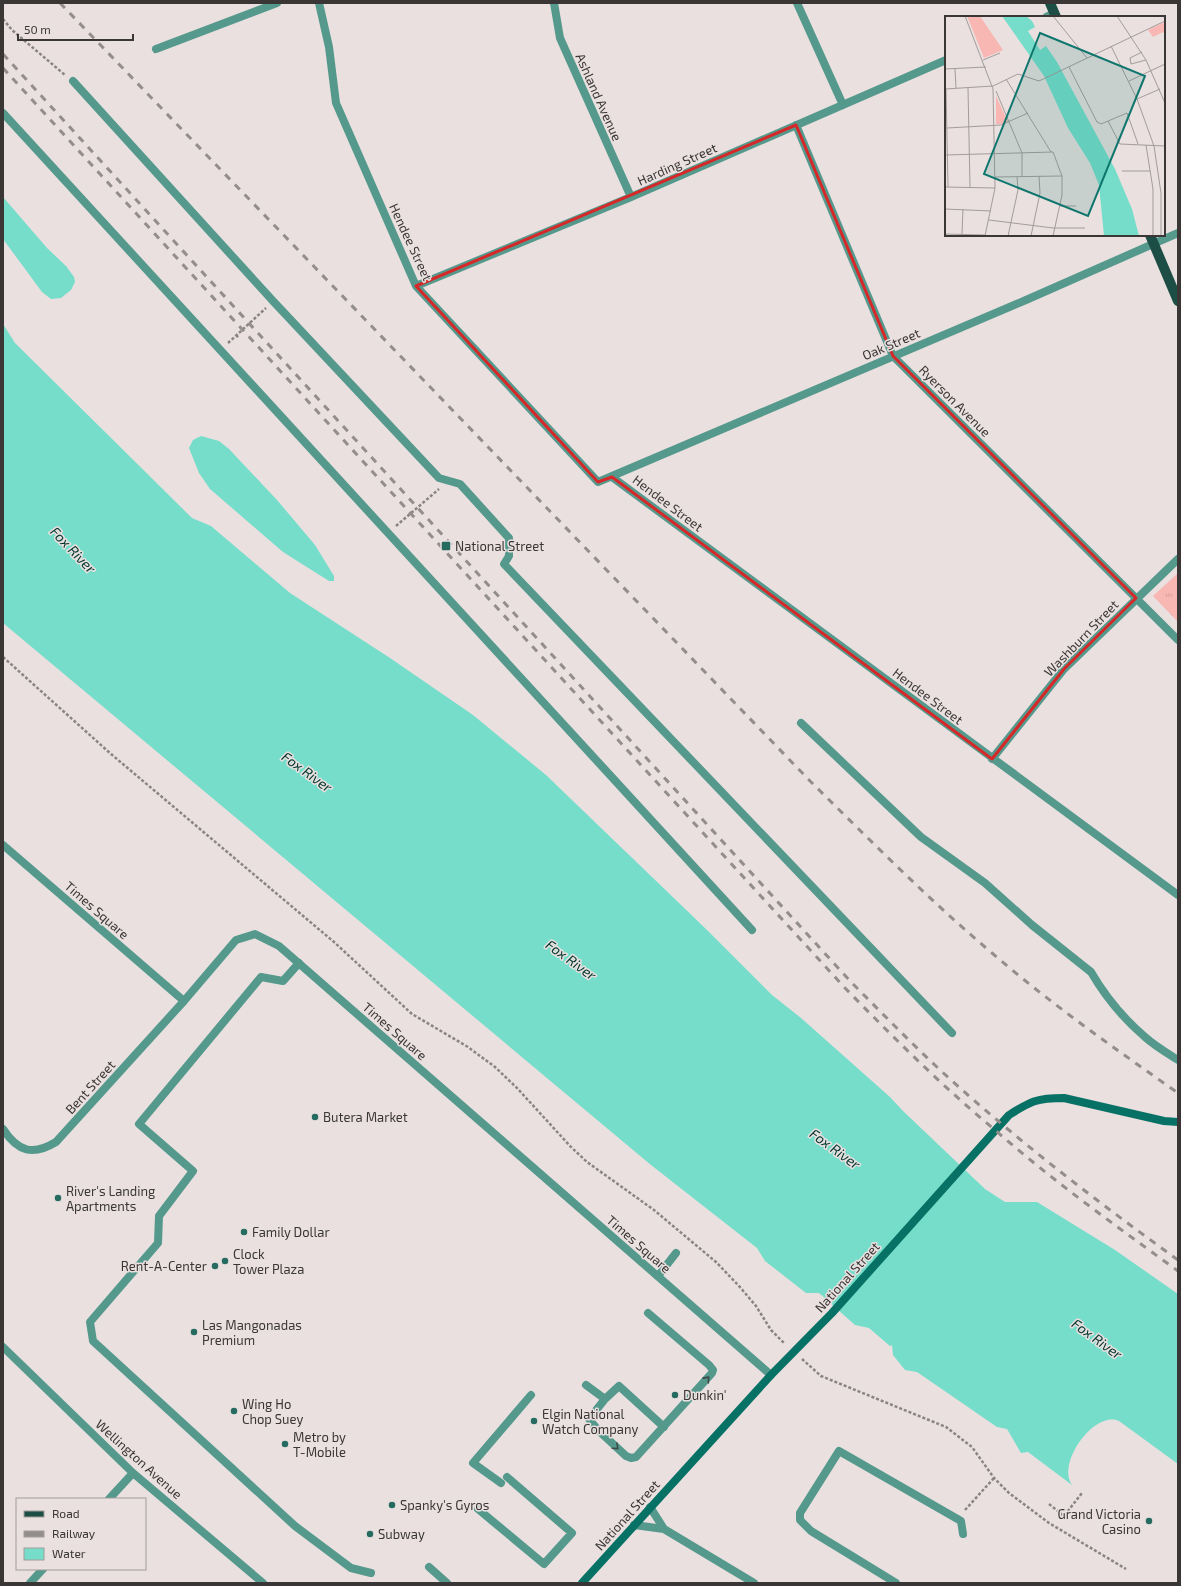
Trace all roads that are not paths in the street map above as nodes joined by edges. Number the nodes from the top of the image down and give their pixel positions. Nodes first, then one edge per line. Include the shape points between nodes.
1 (277, 3) edge
2 (319, 3) edge
3 (554, 3) edge
4 (797, 3) edge
5 (1050, 3) edge
6 (1052, 16) edge
7 (156, 49) dead end
8 (945, 60) edge
9 (73, 82) road end
10 (843, 105) junction
11 (3, 113) edge
12 (796, 125) junction
13 (631, 197) junction
14 (1178, 233) edge
15 (1152, 239) edge
16 (416, 286) junction
17 (1178, 300) edge
18 (893, 356) junction
19 (612, 477) junction
20 (1178, 559) edge
21 (1136, 598) junction
22 (1178, 640) edge
23 (801, 723) dead end
24 (992, 759) junction
25 (3, 845) edge
26 (1178, 895) edge
27 (752, 930) dead end
28 (299, 963) junction
29 (184, 1001) junction
30 (952, 1033) dead end
31 (1178, 1060) edge
32 (1178, 1122) edge
33 (3, 1129) edge
34 (676, 1253) dead end
35 (658, 1276) junction
36 (648, 1313) dead end
37 (3, 1347) edge
38 (771, 1375) junction
39 (586, 1385) dead end
40 (531, 1395) dead end
41 (605, 1399) junction
42 (664, 1427) junction
43 (133, 1473) junction
44 (507, 1477) dead end
45 (501, 1484) dead end
46 (110, 1498) edge
47 (650, 1508) junction
48 (478, 1509) dead end
49 (634, 1525) junction
50 (664, 1529) junction
51 (963, 1534) dead end
52 (428, 1567) dead end
53 (43, 1570) edge
54 (371, 1574) dead end
55 (30, 1583) edge
56 (263, 1583) edge
57 (447, 1583) edge
58 (582, 1583) edge
59 (754, 1583) edge
60 (896, 1583) edge

1 - 7 street
2 - 16 street, Hendee Street via 329,47 336,103
3 - 13 street, Ashland Avenue via 560,38
4 - 10 street
5 - 6 main road
8 - 10 street, Harding Street
9 - 30 street via 439,478 460,484 509,538 509,556 504,564
10 - 12 street, Harding Street
11 - 27 street
12 - 13 street, Harding Street
12 - 18 street, Ryerson Avenue
13 - 16 street, Harding Street
14 - 15 street, Oak Street
15 - 17 main road
15 - 18 street, Oak Street
16 - 19 street, Hendee Street via 598,482
18 - 19 street, Oak Street
18 - 21 street, Ryerson Avenue
19 - 24 street, Hendee Street
20 - 21 street, Washburn Street
21 - 22 street, Ryerson Avenue
21 - 24 street, Washburn Street via 1064,669
23 - 31 street via 921,837 985,883 1032,925 1092,972 1126,1019 1146,1038
24 - 26 street, Hendee Street
25 - 29 street, Times Square
28 - 29 street, Times Square via 279,946 256,934 236,940
28 - 35 street, Times Square
28 - 54 street via 283,981 261,977 139,1124 193,1172 159,1216 158,1243 90,1322 91,1332 93,1341 295,1526 351,1568
29 - 33 street, Bent Street via 56,1142 48,1147 25,1150 10,1139
32 - 38 street, National Street via 1064,1098 1029,1102 1009,1115 832,1312
34 - 35 street
35 - 38 street, Times Square
42 -> 36 street via 713,1370
37 - 43 street, Wellington Avenue
38 - 47 street, National Street
39 - 41 street
40 - 45 street via 473,1463
41 - 42 street via 619,1386
41 -> 42 street via 589,1419 626,1456 631,1458 640,1454
43 - 46 street
43 - 56 street, Wellington Avenue
44 - 48 street via 572,1533 544,1564
47 - 49 street, National Street
47 - 50 street
49 - 50 street
49 - 58 street, National Street
50 - 59 street
51 - 60 street via 960,1521 839,1451 800,1513 800,1520 811,1531
52 - 57 street
53 - 55 street

